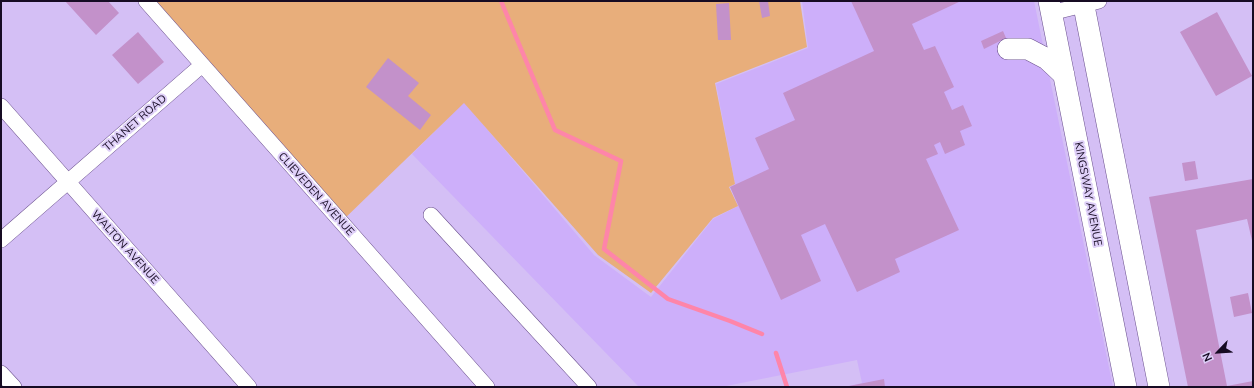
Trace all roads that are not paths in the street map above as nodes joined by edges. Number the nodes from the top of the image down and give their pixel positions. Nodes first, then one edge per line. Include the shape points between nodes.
1 (146, 1) edge
2 (1088, 2) edge
3 (1050, 7) edge
4 (1008, 49) dead end
5 (202, 65) junction
6 (1064, 75) junction
7 (1, 106) edge
8 (68, 182) junction
9 (431, 215) dead end
10 (1, 240) edge
11 (1, 373) edge
12 (584, 386) edge
13 (14, 387) edge
14 (249, 387) edge
15 (487, 387) edge
16 (1126, 387) edge
17 (1159, 387) edge

1 - 5 street, CLIEVEDEN AVENUE
2 - 3 street
2 - 17 main road
3 - 6 main road, KINGSWAY AVENUE
4 - 6 main road via 1028,49 1047,59
5 - 8 street, THANET ROAD
5 - 15 street, CLIEVEDEN AVENUE
6 - 16 main road, KINGSWAY AVENUE
7 - 8 street, WALTON AVENUE
8 - 10 street, THANET ROAD
8 - 14 street, WALTON AVENUE
9 - 12 street
11 - 13 street

